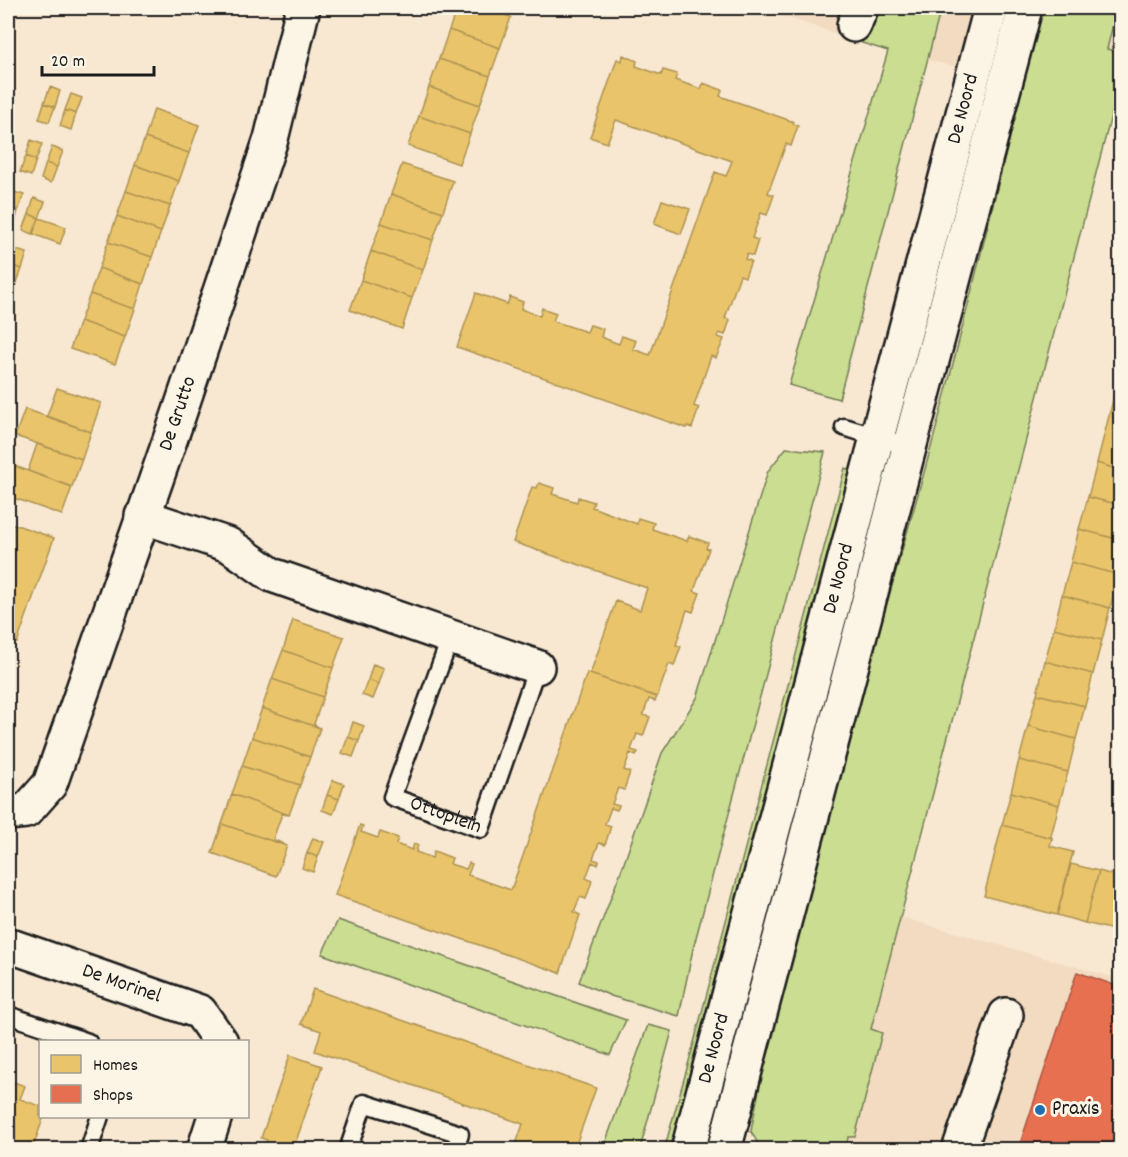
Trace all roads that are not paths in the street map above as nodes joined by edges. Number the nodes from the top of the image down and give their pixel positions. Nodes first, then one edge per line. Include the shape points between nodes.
1 (303, 8) edge
2 (991, 8) edge
3 (1025, 8) edge
4 (844, 427) dead end
5 (876, 438) junction
6 (910, 447) junction
7 (142, 516) junction
8 (451, 636) junction
9 (537, 667) joint
10 (17, 812) edge
11 (8, 945) edge
12 (8, 1015) edge
13 (1006, 1015) dead end
14 (85, 1040) edge
15 (220, 1040) edge
16 (99, 1118) edge
17 (214, 1118) edge
18 (89, 1149) edge
19 (204, 1149) edge
20 (348, 1149) edge
21 (455, 1149) edge
22 (688, 1149) edge
23 (724, 1149) edge
24 (959, 1149) edge

1 - 7 main road, De Grutto via 272,139
2 - 5 main road, De Noord
3 - 6 main road, De Noord
4 - 5 lane
5 - 6 lane
5 - 22 main road, De Noord
6 - 23 main road, De Noord
7 - 8 main road, Ottoplein via 229,545 272,575
7 - 10 main road, De Grutto via 50,784
8 - 9 main road, Ottoplein
8 - 9 lane, Ottoplein via 392,797 458,821 481,829
11 - 15 main road, De Morinel via 200,1012
12 - 14 lane
13 - 24 main road
16 - 18 lane
17 - 19 main road
20 - 21 lane via 364,1103 460,1134

